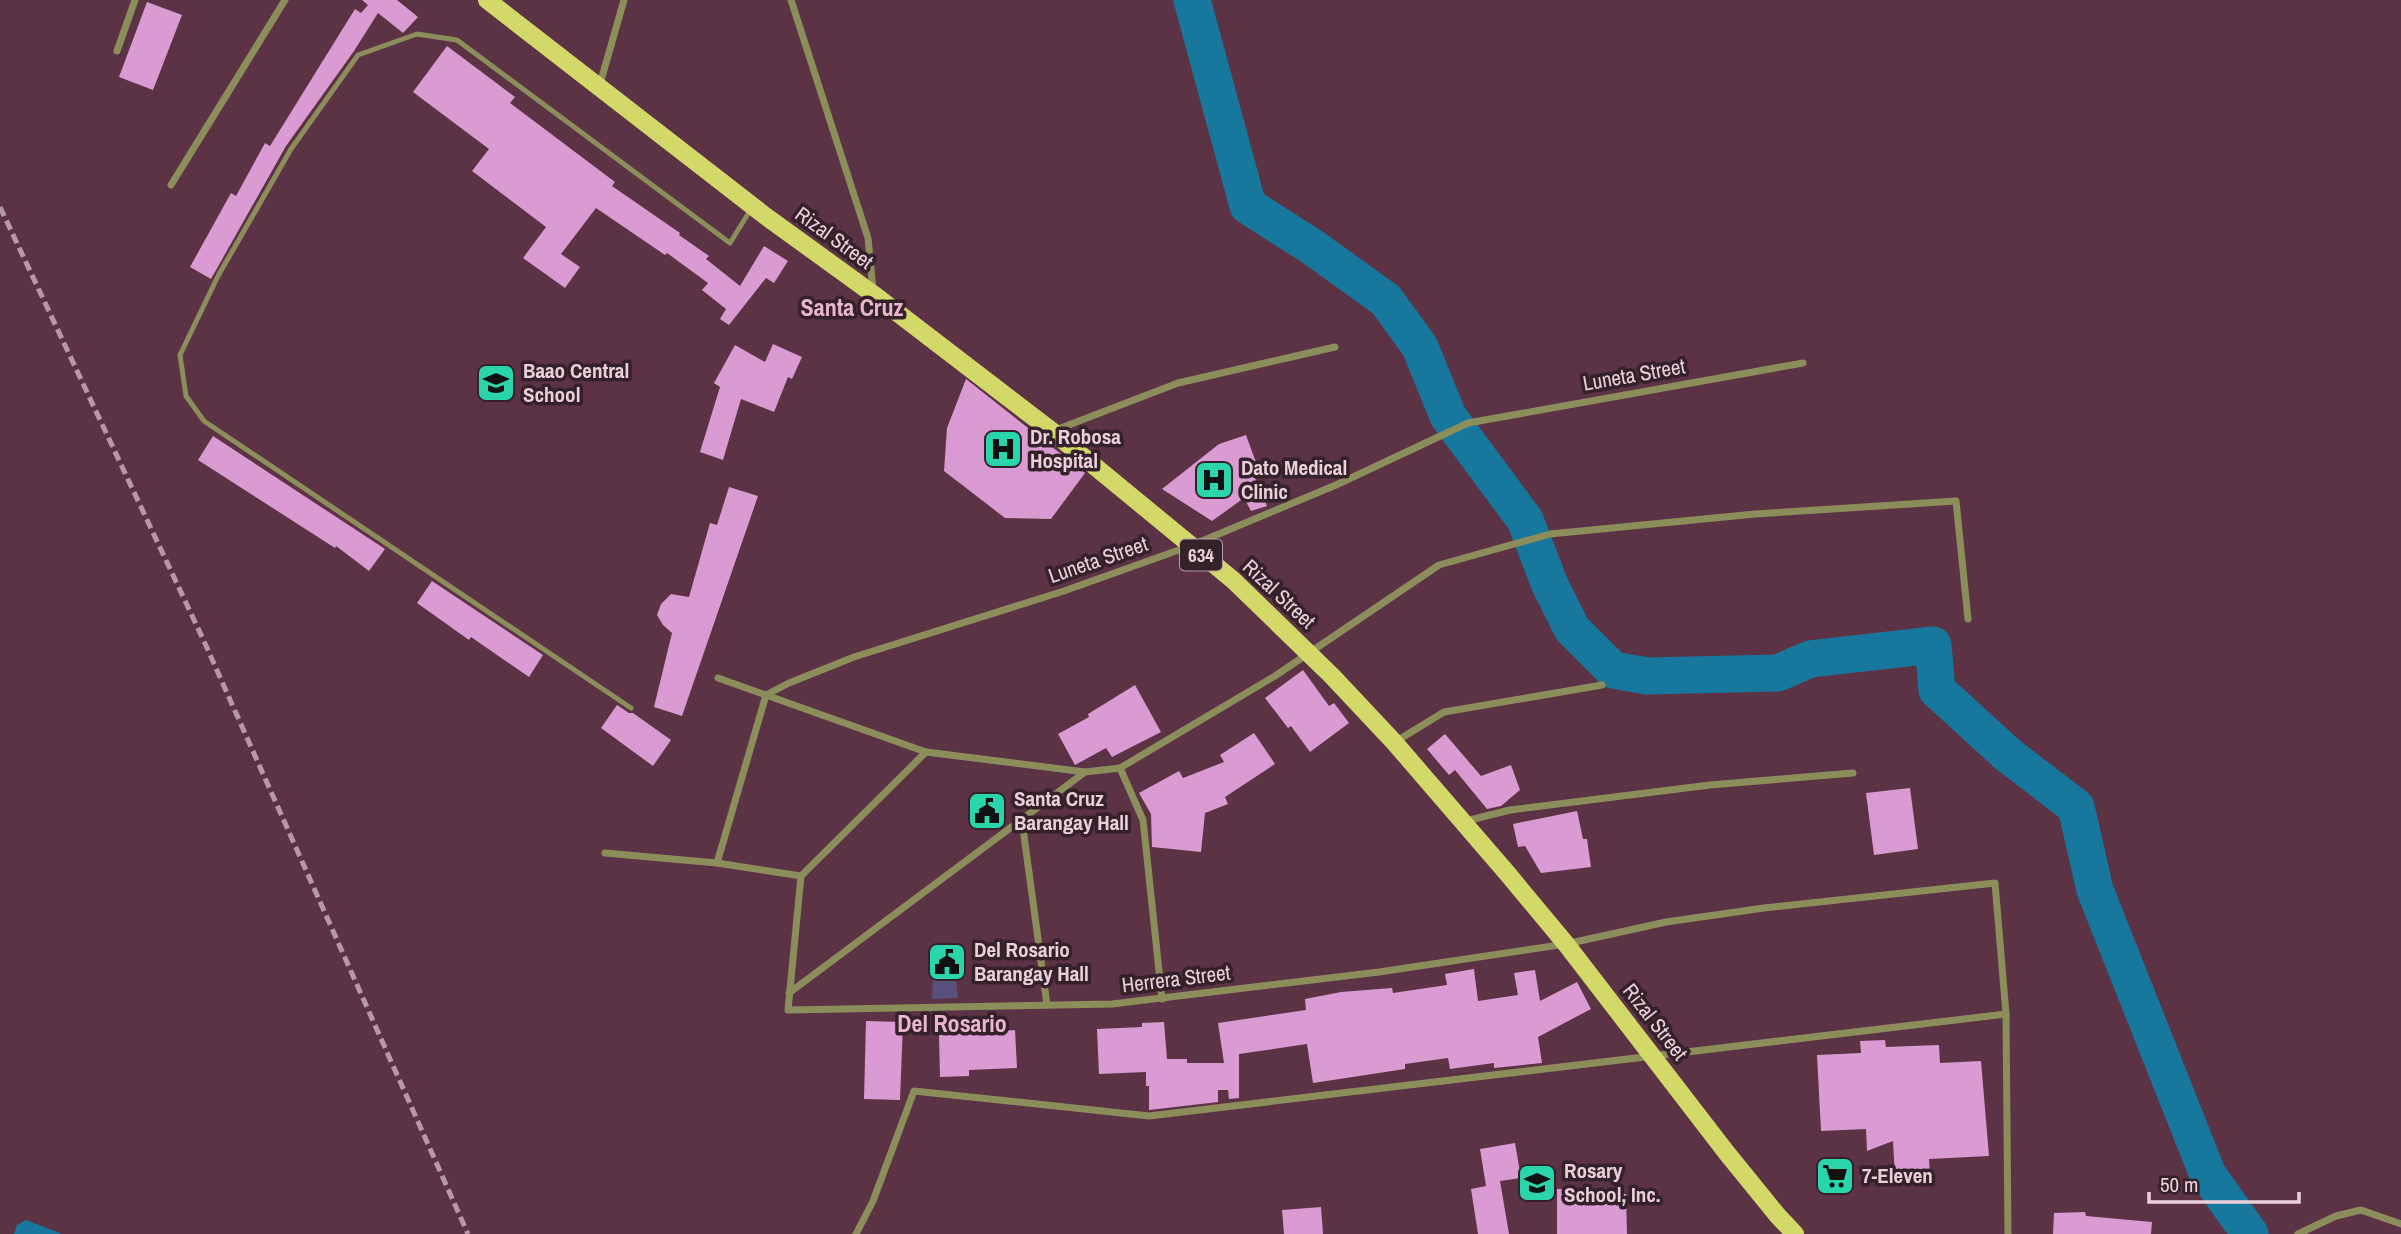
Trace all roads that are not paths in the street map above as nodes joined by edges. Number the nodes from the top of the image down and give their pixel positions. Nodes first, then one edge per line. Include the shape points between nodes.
1 (135, 0) edge
2 (285, 0) edge
3 (487, 0) edge
4 (624, 0) edge
5 (792, 0) edge
6 (117, 51) dead end
7 (598, 88) junction
8 (171, 185) dead end
9 (753, 206) junction
10 (873, 295) junction
11 (1335, 347) dead end
12 (1804, 363) dead end
13 (1053, 432) junction
14 (1190, 546) junction
15 (1968, 619) dead end
16 (1308, 653) junction
17 (718, 678) dead end
18 (1602, 685) dead end
19 (766, 695) junction
20 (631, 708) dead end
21 (1394, 742) junction
22 (926, 752) junction
23 (1121, 768) junction
24 (1085, 772) junction
25 (1853, 773) dead end
26 (1022, 821) junction
27 (1462, 822) junction
28 (605, 853) dead end
29 (717, 863) junction
30 (801, 876) junction
31 (1566, 944) junction
32 (789, 993) junction
33 (1162, 999) junction
34 (1047, 1005) junction
35 (2006, 1014) junction
36 (1654, 1057) junction
37 (2401, 1224) edge
38 (856, 1234) edge
39 (1795, 1234) edge
40 (2008, 1234) edge
41 (2298, 1234) edge

1 - 6 street
2 - 8 street
3 - 7 main road, Rizal Street / 634
4 - 7 street
5 - 10 street via 868,238
7 - 9 main road, Rizal Street / 634
9 - 10 main road, Rizal Street / 634
9 - 20 lane via 730,243 457,40 417,34 358,55 291,149 218,275 180,355 186,396 204,421
10 - 13 main road, Rizal Street / 634
11 - 13 street via 1178,383
12 - 14 street, Luneta Street via 1468,423
13 - 14 main road, Rizal Street / 634
14 - 16 main road, Rizal Street / 634 via 1233,580
14 - 19 street, Luneta Street via 854,657
15 - 16 street via 1956,501 1550,534 1439,565
16 - 21 main road, Rizal Street / 634
16 - 23 street
17 - 19 street
18 - 21 street via 1444,712
19 - 22 street
19 - 29 street
21 - 27 main road, Rizal Street / 634
22 - 24 street
22 - 30 street
23 - 24 street
23 - 33 street via 1143,820
24 - 26 street
25 - 27 street via 1541,806
26 - 32 street
26 - 34 street
27 - 31 main road, Rizal Street / 634
28 - 29 street
29 - 30 street
30 - 32 street
31 - 33 street, Herrera Street
31 - 35 street, Herrera Street via 1667,922 1764,908 1995,883
31 - 36 main road, Rizal Street / 634
32 - 34 street, Herrera Street via 788,1010
33 - 34 street, Herrera Street
35 - 36 street
35 - 40 street
36 - 38 street via 1149,1116 914,1091
36 - 39 main road, Rizal Street / 634
37 - 41 street via 2361,1210

